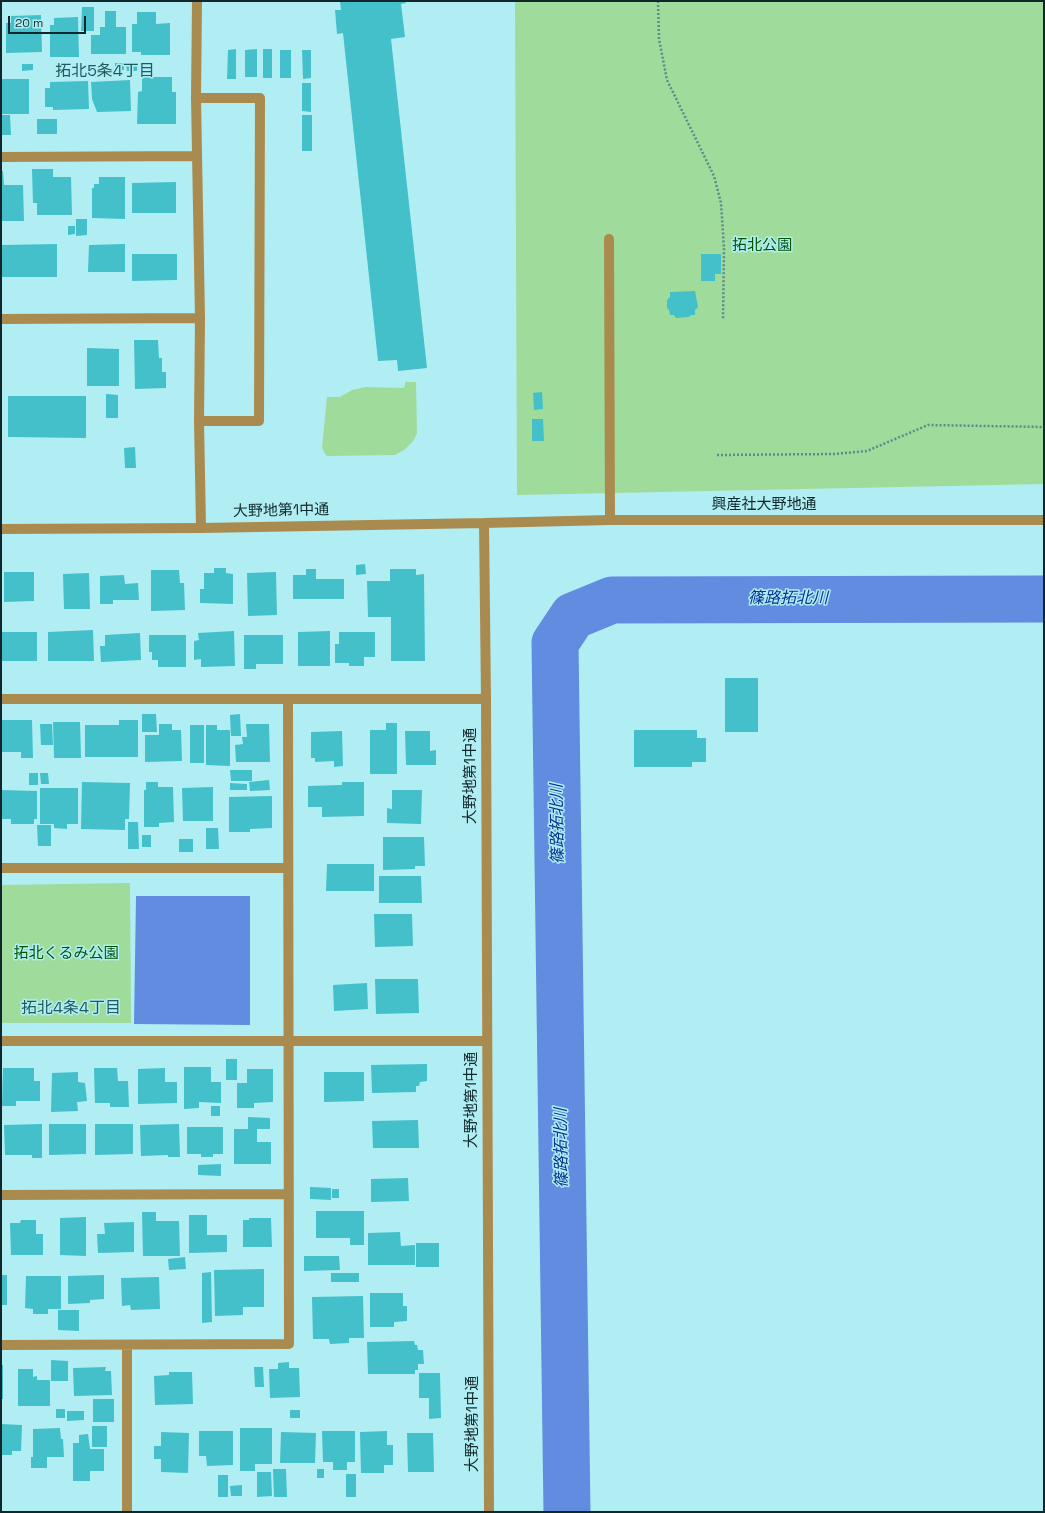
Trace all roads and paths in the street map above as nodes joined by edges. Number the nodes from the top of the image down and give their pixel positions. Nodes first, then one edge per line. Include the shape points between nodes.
1 (197, 1) edge
2 (658, 1) edge
3 (196, 98) junction
4 (197, 156) junction
5 (1, 157) edge
6 (609, 239) dead end
7 (200, 318) junction
8 (1, 319) edge
9 (723, 320) dead end
10 (199, 421) junction
11 (1044, 427) edge
12 (717, 456) dead end
13 (610, 520) junction
14 (1044, 520) edge
15 (484, 523) junction
16 (201, 528) junction
17 (1, 529) edge
18 (486, 698) junction
19 (288, 699) junction
20 (1, 700) edge
21 (1, 868) edge
22 (288, 868) junction
23 (288, 1040) junction
24 (1, 1041) edge
25 (486, 1041) junction
26 (288, 1194) junction
27 (1, 1195) edge
28 (1, 1345) edge
29 (127, 1345) junction
30 (127, 1512) edge
31 (489, 1512) edge

1 - 3 street
2 - 9 path via 659,39 667,80 714,176 721,203 724,248
3 - 4 street
3 - 10 street via 260,98 259,421
4 - 5 street
4 - 7 street
6 - 13 street
7 - 8 street
7 - 10 street
10 - 16 street
11 - 12 path via 928,425 867,450 834,454
13 - 14 street, 興産社大野地通
13 - 15 street, 興産社大野地通
15 - 16 street, 大野地第1中通
15 - 18 street, 大野地第1中通
16 - 17 street, 大野地第1中通
18 - 19 street
18 - 25 street, 大野地第1中通
19 - 20 street
19 - 22 street
21 - 22 street
22 - 23 street
23 - 24 street
23 - 25 street
23 - 26 street
25 - 31 street, 大野地第1中通
26 - 27 street
26 - 29 street via 288,1344
28 - 29 street
29 - 30 street

